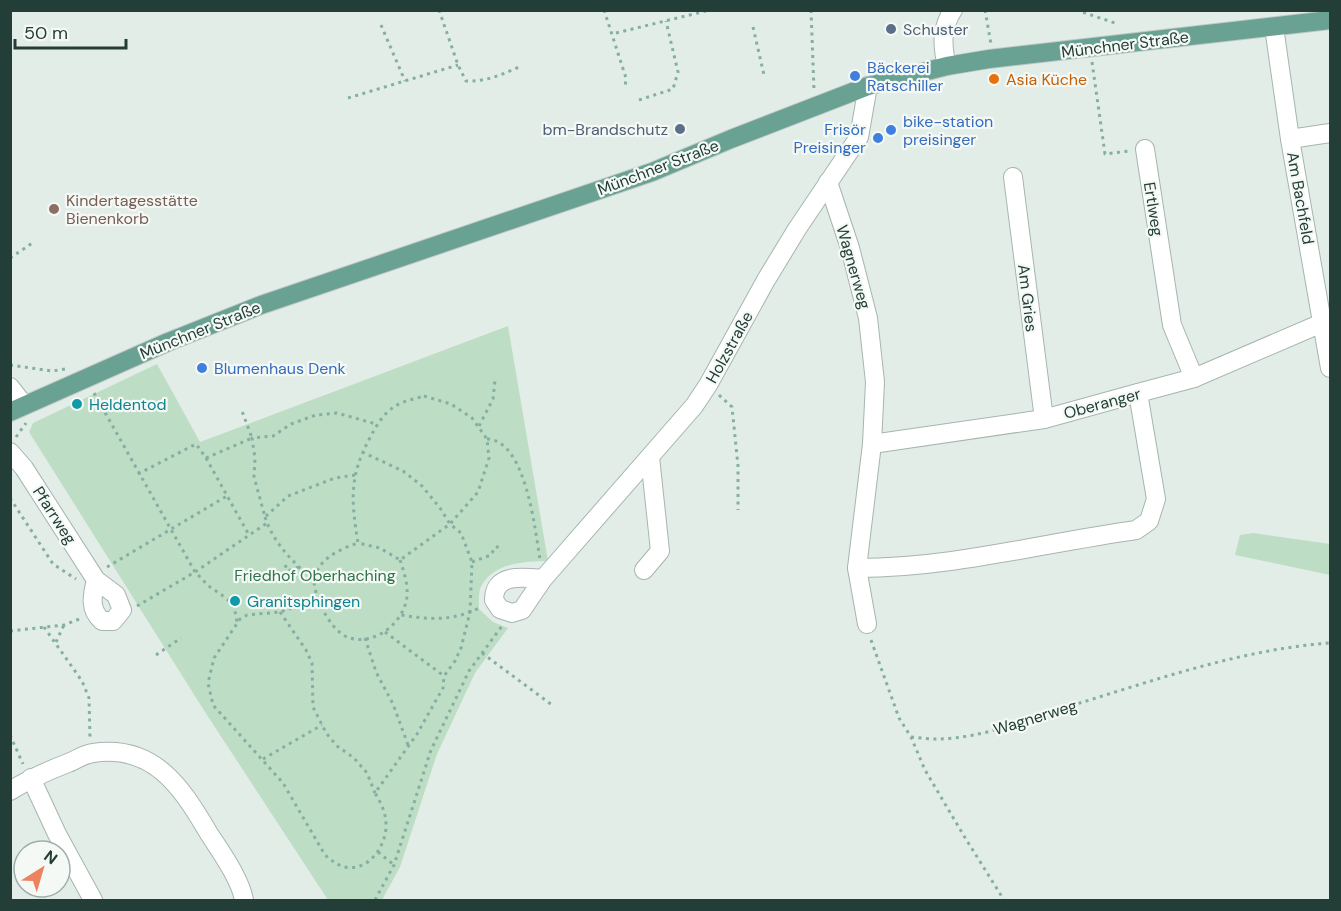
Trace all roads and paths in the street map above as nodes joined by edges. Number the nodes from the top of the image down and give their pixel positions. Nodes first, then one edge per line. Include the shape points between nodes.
1 (439, 10) edge
2 (604, 10) edge
3 (812, 10) edge
4 (953, 10) edge
5 (985, 10) edge
6 (1076, 10) edge
7 (710, 11) edge
8 (1330, 20) edge
9 (666, 21) junction
10 (1115, 23) dead end
11 (381, 25) dead end
12 (753, 27) dead end
13 (1274, 27) junction
14 (616, 33) dead end
15 (995, 59) junction
16 (458, 66) junction
17 (947, 66) junction
18 (519, 67) dead end
19 (764, 75) dead end
20 (1095, 80) dead end
21 (405, 81) junction
22 (868, 86) junction
23 (625, 88) dead end
24 (348, 98) dead end
25 (639, 100) dead end
26 (816, 106) junction
27 (1330, 133) edge
28 (1290, 139) junction
29 (1144, 149) joint
30 (1013, 177) dead end
31 (828, 182) junction
32 (34, 242) dead end
33 (10, 258) edge
34 (1322, 324) junction
35 (10, 364) edge
36 (1330, 368) edge
37 (67, 369) dead end
38 (1194, 378) junction
39 (495, 381) dead end
40 (708, 386) junction
41 (10, 387) edge
42 (91, 387) dead end
43 (1138, 393) junction
44 (242, 411) dead end
45 (21, 412) edge
46 (1044, 418) junction
47 (377, 425) junction
48 (479, 426) junction
49 (252, 438) junction
50 (488, 439) junction
51 (872, 444) junction
52 (12, 448) edge
53 (362, 452) junction
54 (650, 457) junction
55 (206, 458) junction
56 (138, 474) junction
57 (355, 474) junction
58 (227, 496) junction
59 (10, 498) edge
60 (738, 510) dead end
61 (265, 517) junction
62 (267, 523) junction
63 (450, 524) junction
64 (170, 530) junction
65 (249, 535) junction
66 (358, 543) junction
67 (501, 551) dead end
68 (400, 561) junction
69 (540, 561) joint
70 (472, 562) junction
71 (285, 565) dead end
72 (299, 567) junction
73 (857, 568) junction
74 (644, 570) dead end
75 (195, 572) junction
76 (543, 579) junction
77 (314, 581) junction
78 (94, 591) junction
79 (318, 600) junction
80 (120, 602) junction
81 (479, 609) dead end
82 (280, 612) junction
83 (470, 612) junction
84 (512, 613) junction
85 (400, 615) junction
86 (237, 623) junction
87 (64, 624) junction
88 (867, 624) joint
89 (44, 627) junction
90 (10, 629) edge
91 (385, 632) junction
92 (181, 638) dead end
93 (365, 638) junction
94 (56, 642) junction
95 (1330, 643) edge
96 (482, 653) junction
97 (156, 655) dead end
98 (444, 676) junction
99 (552, 705) dead end
100 (322, 725) junction
101 (10, 735) edge
102 (911, 737) junction
103 (408, 745) junction
104 (91, 753) junction
105 (263, 759) junction
106 (31, 778) junction
107 (10, 792) edge
108 (375, 793) junction
109 (378, 852) junction
110 (394, 865) junction
111 (93, 900) edge
112 (244, 900) edge
113 (375, 900) edge
114 (1004, 900) edge

1 - 16 path
2 - 23 path via 626,78
3 - 26 path
4 - 17 street via 943,37
5 - 15 path
6 - 10 path
7 - 9 path
8 - 13 main road, Münchner Straße
9 - 14 path
9 - 25 path via 678,72 673,89
11 - 21 path
12 - 19 path
13 - 15 main road, Münchner Straße
13 - 28 street, Am Bachfeld
15 - 17 main road, Münchner Straße
16 - 18 path via 466,81 479,82
16 - 21 path
17 - 22 main road, Münchner Straße
20 - 29 path via 1106,154
21 - 24 path
22 - 26 main road, Münchner Straße
22 - 31 street, Holzstraße via 859,137
26 - 45 main road, Münchner Straße via 652,172 261,305 168,342
27 - 28 street
28 - 34 street, Am Bachfeld
29 - 38 street, Ertlweg via 1172,325
30 - 46 street, Am Gries
31 - 40 street, Holzstraße via 766,280
31 - 51 street, Wagnerweg via 868,318 875,382
32 - 33 path
34 - 36 street, Am Bachfeld
34 - 38 street, Oberanger
35 - 37 path via 52,371
38 - 43 street, Oberanger
39 - 48 path via 493,399
40 - 54 street, Holzstraße
40 - 60 path via 732,407
41 - 45 street
42 - 56 path
43 - 46 street, Oberanger
43 - 73 street via 1156,499 1149,520 1136,530 939,564
44 - 49 path
45 - 52 path
46 - 51 street, Oberanger
47 - 48 path via 394,406 424,396 451,404
47 - 49 path via 338,413 316,415 273,436
47 - 53 path
48 - 50 path
49 - 55 path
49 - 61 path via 254,477
50 - 63 path via 489,458 478,492
50 - 69 path via 505,446 514,456 526,488
51 - 73 street, Wagnerweg
52 - 78 street, Pfarrweg
53 - 57 path
53 - 63 path via 403,471 422,486
54 - 74 street via 660,551
54 - 76 street, Holzstraße
55 - 56 path via 196,444
55 - 58 path
56 - 64 path
57 - 61 path via 288,496
57 - 66 path via 352,507
58 - 64 path
58 - 65 path
59 - 78 path via 53,564
61 - 62 path
62 - 65 path
62 - 72 path via 274,538
63 - 68 path
63 - 70 path via 461,533
64 - 75 path
64 - 78 path
65 - 75 path
66 - 68 path via 380,548
66 - 77 path via 323,561
67 - 70 path via 495,547 491,555
68 - 85 path via 407,582 405,608
69 - 76 street
70 - 83 path
71 - 72 path via 288,571
72 - 77 path
73 - 88 street, Wagnerweg
75 - 80 path via 138,606
75 - 86 path via 228,599 235,609
76 - 84 street, Holzstraße via 522,610
76 - 84 street via 522,576 500,583 494,600 500,609
77 - 79 path
78 - 80 street, Pfarrweg via 116,595
78 - 80 street via 102,621 113,621 122,610
78 - 87 path
79 - 82 path
79 - 93 path via 339,630 350,638
81 - 83 path
82 - 86 path via 247,615
82 - 100 path via 312,663 313,707
83 - 85 path via 455,618
83 - 98 path via 461,648
84 - 96 path
85 - 91 path
86 - 105 path via 214,658 208,683 213,705
87 - 89 path
87 - 94 path
88 - 102 path via 898,718
89 - 90 path
89 - 94 path
91 - 93 path
91 - 98 path
92 - 97 path
93 - 103 path
94 - 104 path via 89,698
95 - 102 path, Wagnerweg via 1258,653 987,732 939,740
96 - 99 path
96 - 110 path via 469,671 431,750
98 - 103 path via 443,688
100 - 105 path
100 - 108 path via 367,773
101 - 106 path
102 - 114 path via 925,770
103 - 108 path
104 - 106 street
104 - 112 street via 136,754 163,771 182,790
105 - 109 path via 283,783 325,855 346,867 357,867
106 - 107 street
106 - 111 street
108 - 109 path via 386,825
109 - 110 path
110 - 113 path

